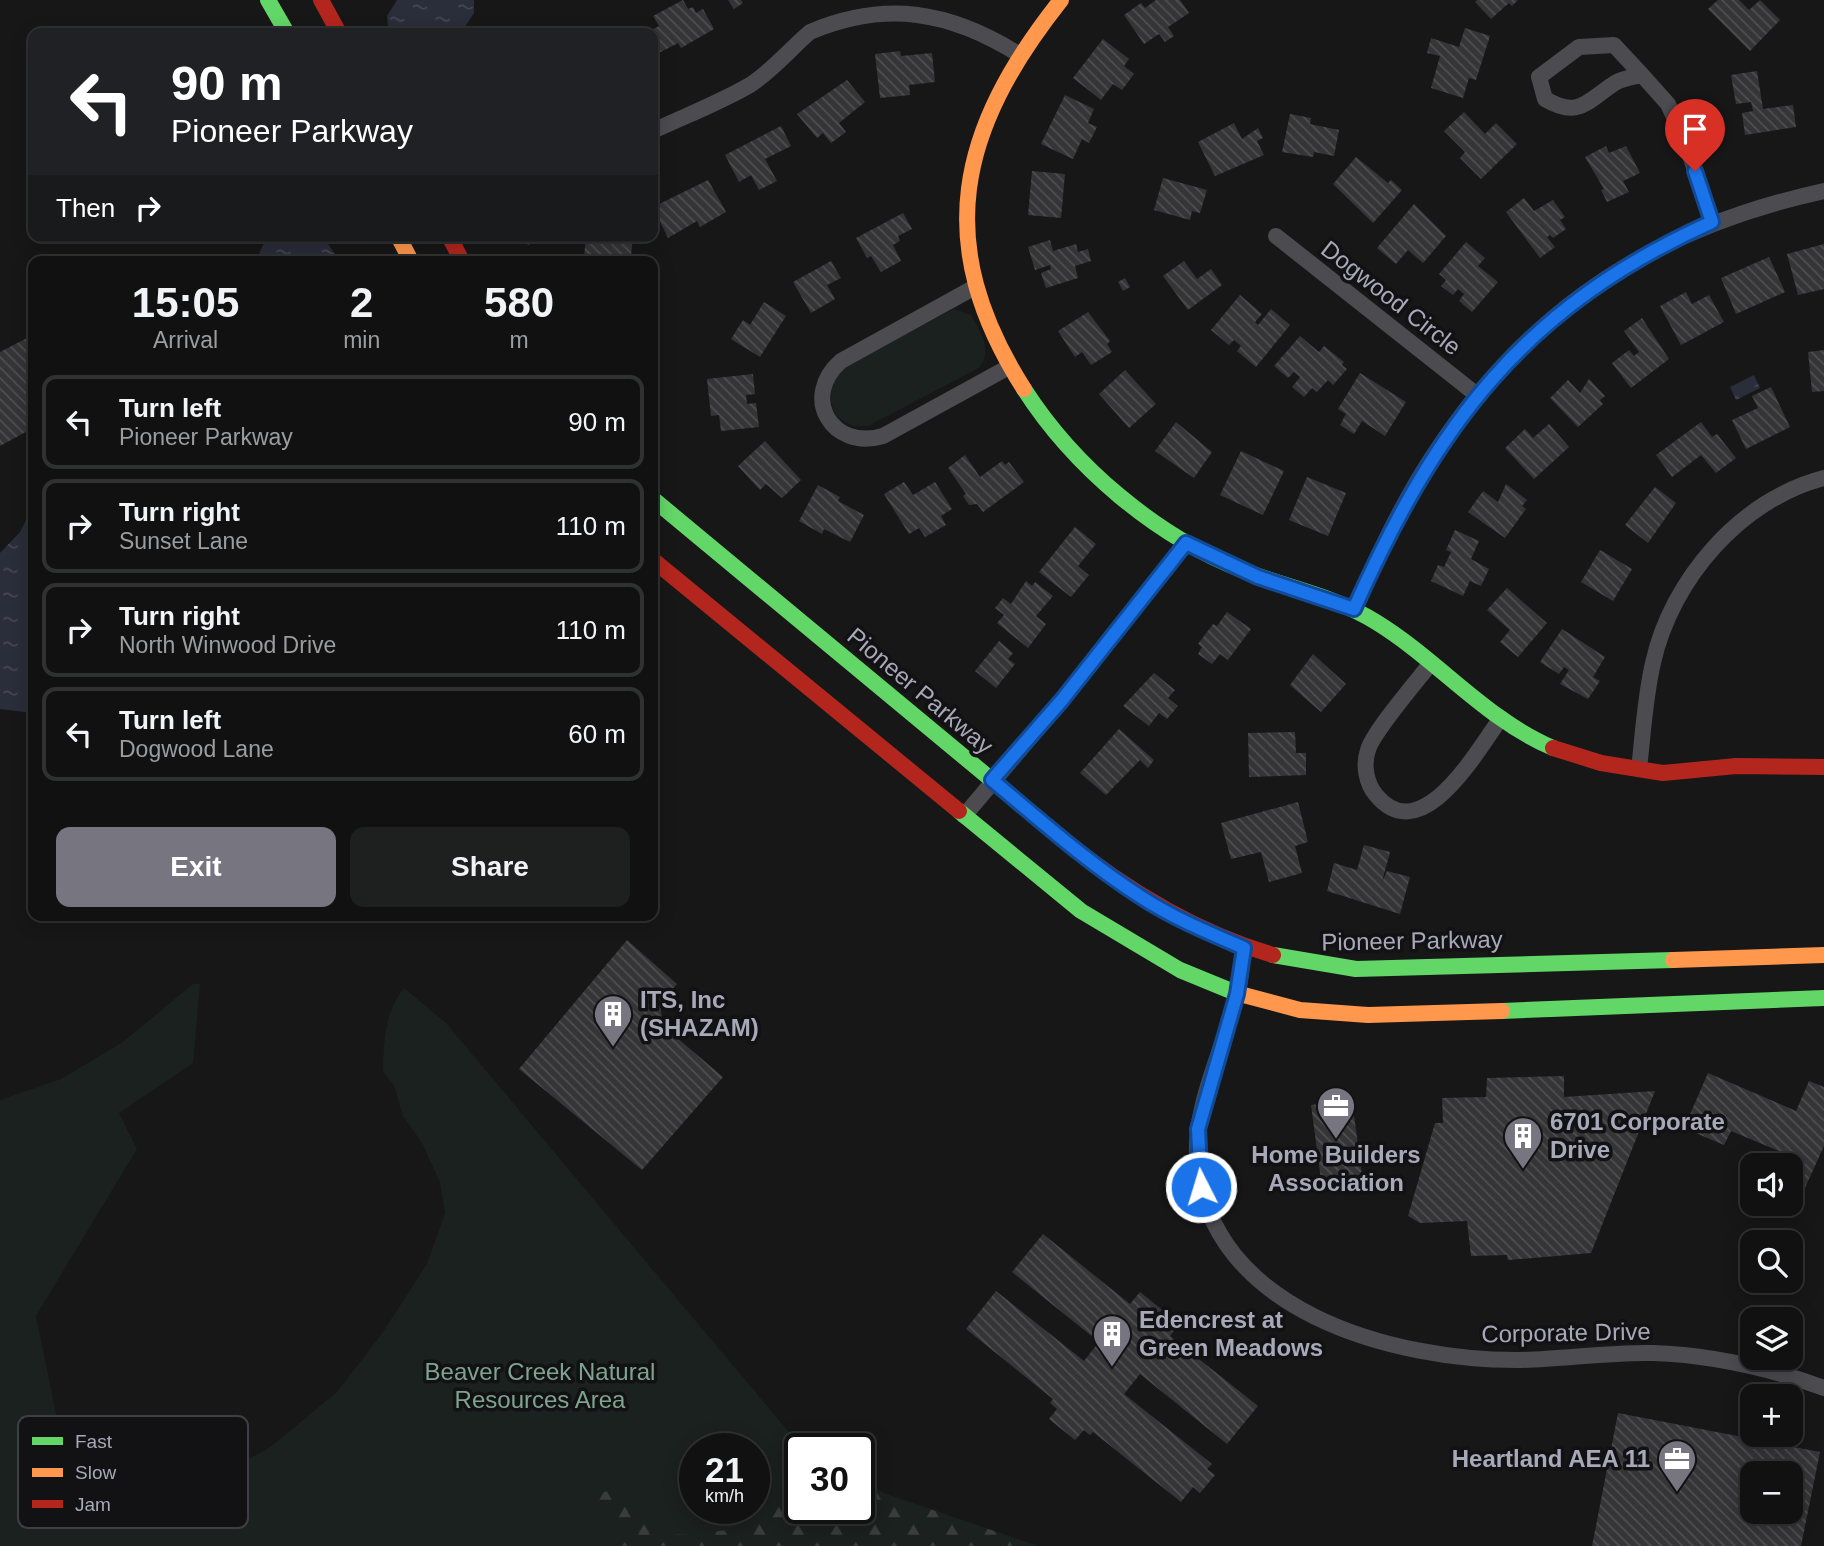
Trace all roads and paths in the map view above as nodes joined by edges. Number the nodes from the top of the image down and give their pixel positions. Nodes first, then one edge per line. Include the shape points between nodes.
1 (268, 0) edge
2 (321, 0) edge
3 (1060, 0) edge
4 (284, 28) edge
5 (336, 28) edge
6 (1020, 54) junction
7 (1642, 75) junction
8 (658, 129) edge
9 (1824, 191) edge
10 (1712, 222) junction
11 (1276, 236) dead end
12 (975, 287) junction
13 (1007, 368) junction
14 (1477, 395) junction
15 (1824, 478) edge
16 (658, 503) edge
17 (1186, 543) junction
18 (658, 564) edge
19 (1354, 609) junction
20 (1431, 663) junction
21 (1500, 718) junction
22 (1824, 767) edge
23 (1639, 769) junction
24 (992, 780) junction
25 (964, 816) junction
26 (1244, 948) junction
27 (1824, 955) edge
28 (1237, 994) junction
29 (1824, 998) edge
30 (1824, 1388) edge

1 - 4 street
2 - 5 street
3 - 6 street
6 - 8 street via 944,9 896,0 871,2 828,19 750,84
6 - 12 street via 979,137 970,178 967,245
7 - 7 street via 1614,45 1579,47 1539,77 1545,99 1563,109 1586,106 1618,81
7 - 10 street via 1668,104
9 - 10 street
10 - 14 street via 1606,277 1555,315
11 - 14 street, Dogwood Circle
12 - 13 street
12 - 13 street via 841,361 822,386 822,404 840,432 870,440
13 - 17 street via 1046,424 1071,450 1126,500
14 - 19 street via 1434,454 1390,529
15 - 23 street via 1788,491 1742,521 1706,556 1680,596 1653,662
16 - 24 street, Pioneer Parkway
17 - 19 street via 1258,577
17 - 24 street
18 - 25 street
19 - 20 street
20 - 21 street
20 - 21 street via 1368,746 1366,775 1382,802 1412,810 1443,796
21 - 23 street via 1563,750
22 - 23 street via 1736,766 1681,773
24 - 25 street
24 - 26 street, Pioneer Parkway via 1143,899
25 - 28 street via 1111,932 1180,970
26 - 27 street, Pioneer Parkway via 1305,965 1356,969
26 - 28 street, Corporate Drive
28 - 29 street via 1300,1010 1368,1015
28 - 30 street, Corporate Drive via 1198,1129 1201,1187 1222,1241 1240,1265 1277,1297 1338,1326 1428,1351 1520,1360 1616,1354 1702,1357

